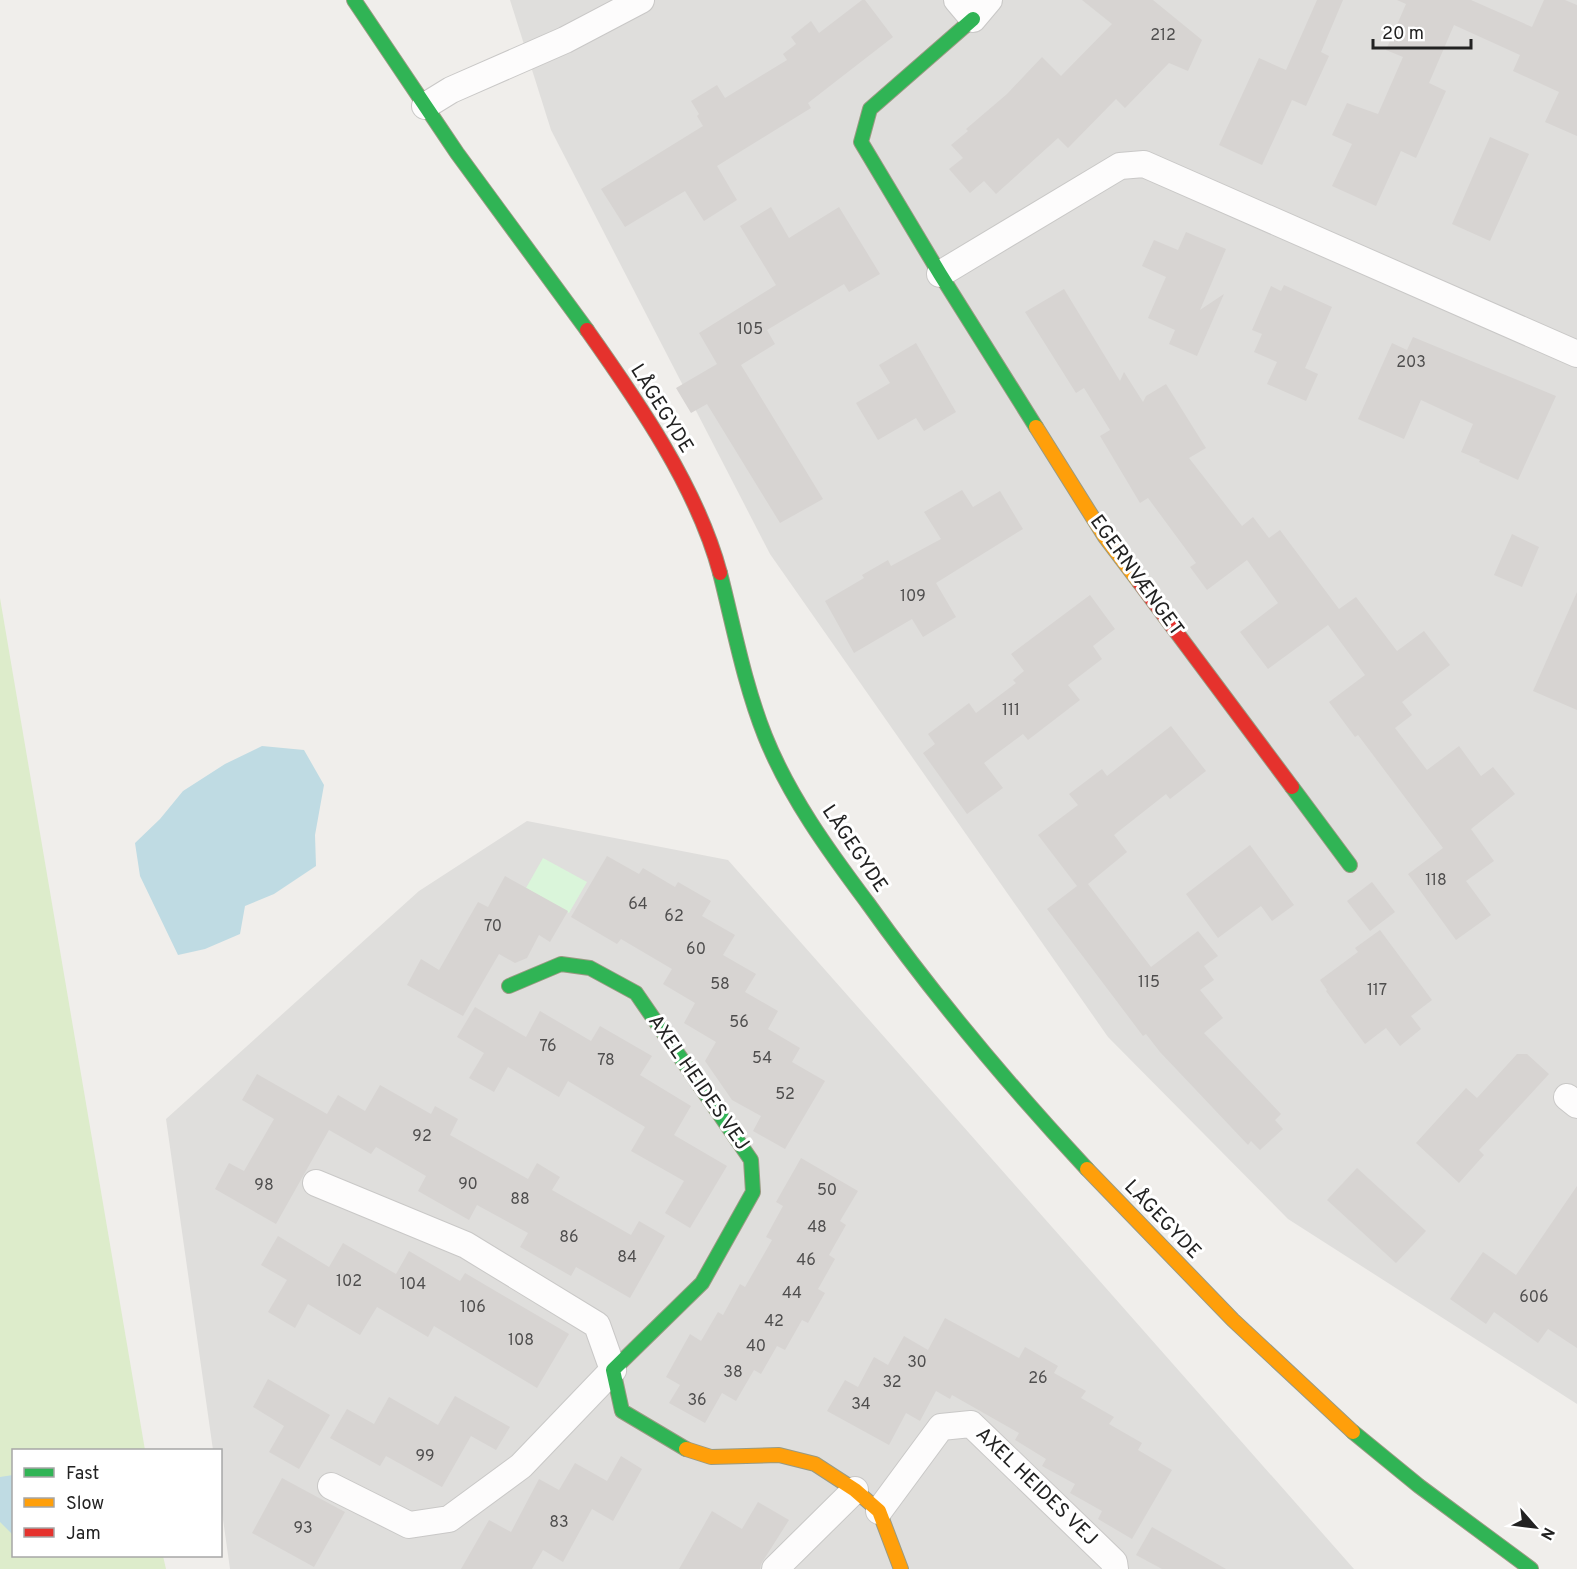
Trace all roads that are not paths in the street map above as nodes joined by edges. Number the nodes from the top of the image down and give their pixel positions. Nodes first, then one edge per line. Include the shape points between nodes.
1 (354, 0) edge
2 (641, 0) edge
3 (973, 6) edge
4 (425, 106) junction
5 (940, 274) junction
6 (1577, 354) edge
7 (1350, 866) dead end
8 (509, 986) dead end
9 (316, 1183) dead end
10 (613, 1370) junction
11 (331, 1486) dead end
12 (855, 1490) junction
13 (879, 1511) junction
14 (775, 1569) edge
15 (901, 1569) edge
16 (1115, 1569) edge
17 (1531, 1569) edge

1 - 4 street, LÅGEGYDE
2 - 4 street
3 - 5 street, EGERNVÆNGET via 870,109 861,142
4 - 17 street, LÅGEGYDE via 602,351 668,454 709,536 753,700 776,761 799,804 918,972 1064,1146 1214,1302 1356,1434
5 - 6 street via 1120,166 1144,164
5 - 7 street, EGERNVÆNGET via 1105,537
8 - 10 street, AXEL HEIDES VEJ via 561,964 590,968 636,993 751,1160 753,1192 702,1284
9 - 10 street via 466,1245 597,1325
10 - 11 street, AXEL HEIDES VEJ via 521,1466 449,1519 409,1525
10 - 12 street via 622,1411 683,1448 711,1456 779,1455 815,1464
12 - 13 street
12 - 14 street
13 - 15 street
13 - 16 street, AXEL HEIDES VEJ via 941,1427 970,1424 1114,1562

